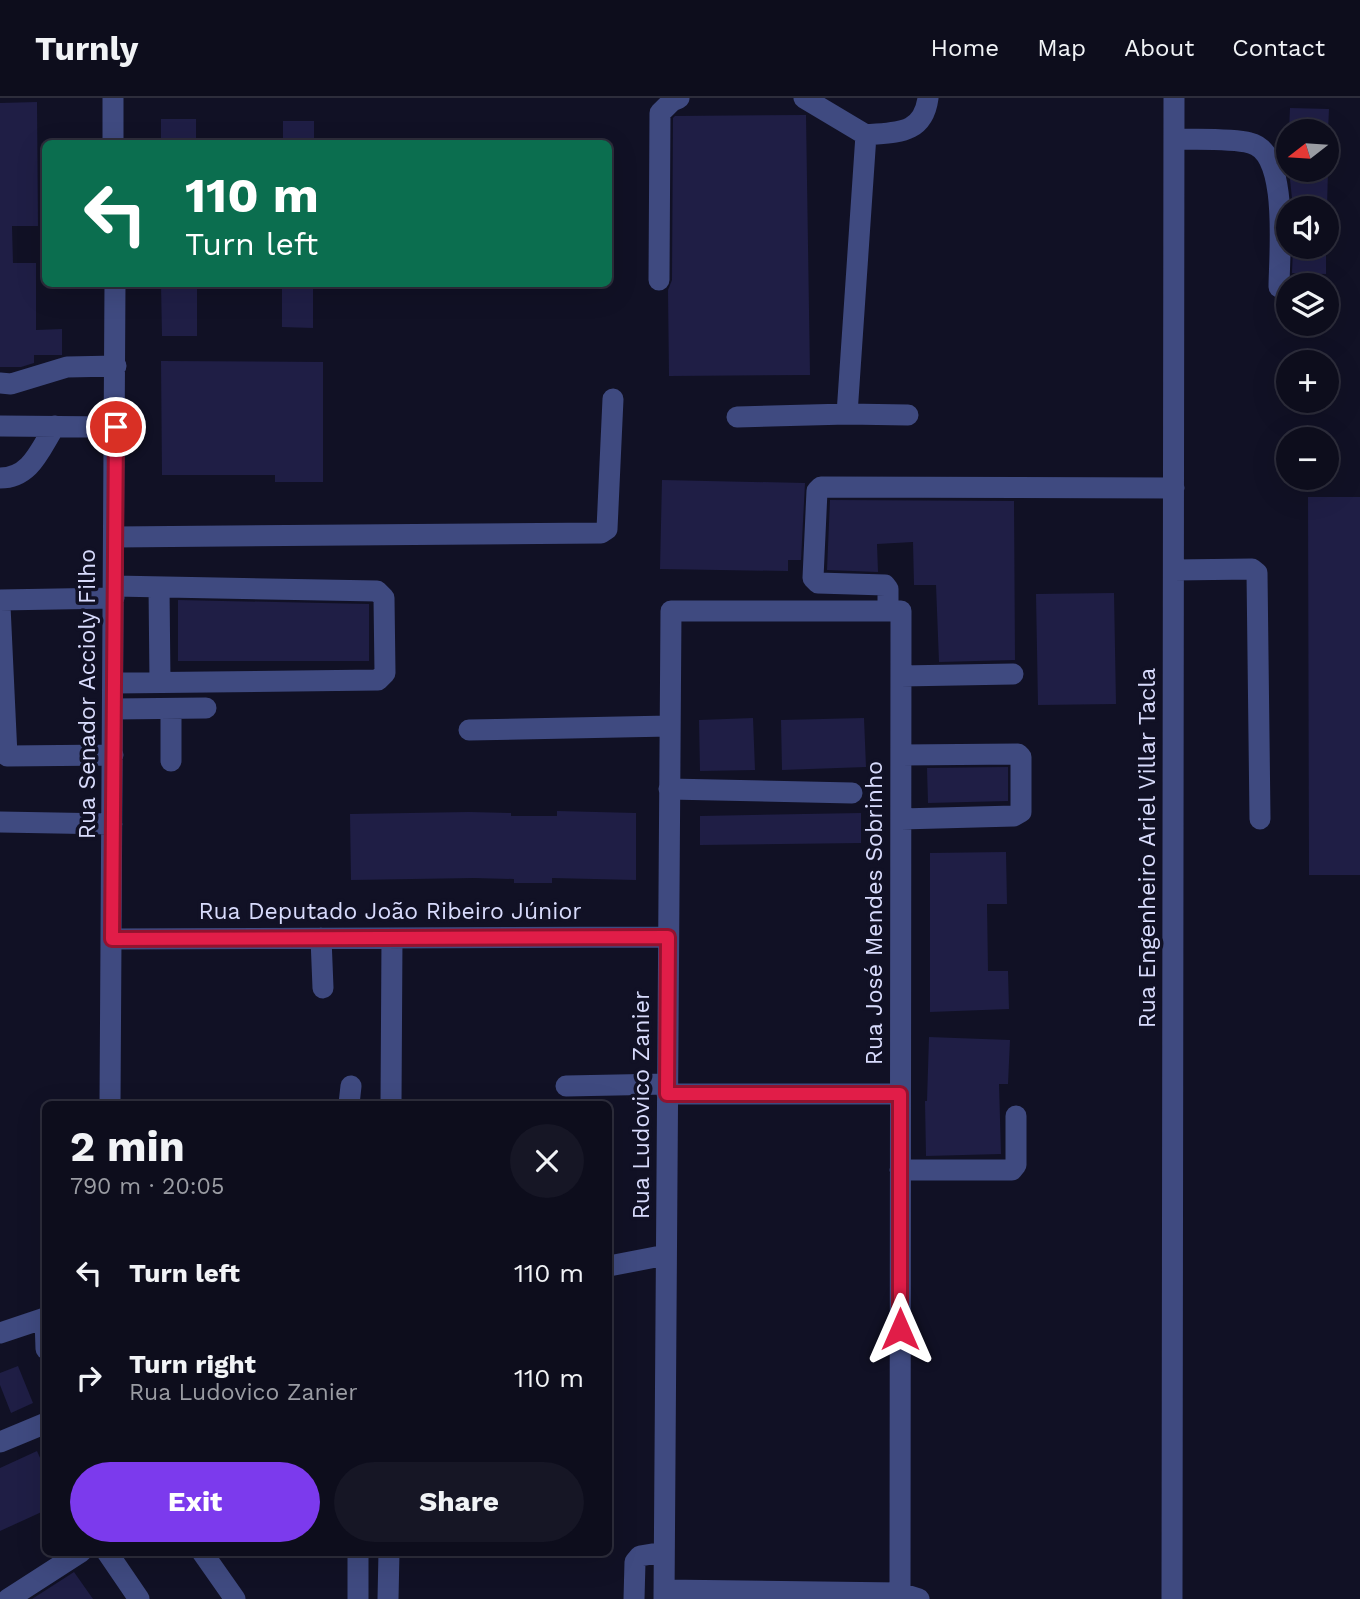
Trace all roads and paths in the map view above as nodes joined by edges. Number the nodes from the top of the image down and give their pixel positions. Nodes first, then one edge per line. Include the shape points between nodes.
1 (113, 98) edge
2 (679, 98) edge
3 (804, 98) edge
4 (928, 98) edge
5 (1174, 98) edge
6 (866, 135) junction
7 (1174, 139) junction
8 (113, 140) edge
9 (1279, 273) edge
10 (659, 280) dead end
11 (115, 287) edge
12 (116, 366) junction
13 (0, 383) edge
14 (613, 399) dead end
15 (847, 414) junction
16 (908, 415) dead end
17 (737, 417) dead end
18 (0, 426) edge
19 (55, 426) junction
20 (116, 427) junction
21 (0, 478) edge
22 (1174, 488) junction
23 (115, 537) junction
24 (1174, 570) junction
25 (159, 587) junction
26 (114, 592) junction
27 (0, 600) edge
28 (0, 606) edge
29 (894, 611) junction
30 (1013, 674) dead end
31 (901, 676) junction
32 (160, 682) junction
33 (114, 683) junction
34 (206, 708) dead end
35 (113, 709) junction
36 (171, 709) junction
37 (670, 726) junction
38 (469, 730) dead end
39 (113, 755) junction
40 (901, 755) junction
41 (171, 761) dead end
42 (669, 789) junction
43 (852, 793) dead end
44 (901, 819) junction
45 (1260, 819) dead end
46 (0, 822) edge
47 (112, 824) junction
48 (668, 937) junction
49 (321, 938) junction
50 (392, 938) junction
51 (112, 939) junction
52 (323, 988) dead end
53 (566, 1086) dead end
54 (667, 1089) junction
55 (900, 1094) junction
56 (110, 1101) edge
57 (391, 1101) edge
58 (1016, 1116) dead end
59 (900, 1170) junction
60 (666, 1255) junction
61 (612, 1265) edge
62 (42, 1319) edge
63 (0, 1334) edge
64 (42, 1425) edge
65 (0, 1442) edge
66 (664, 1552) junction
67 (75, 1556) edge
68 (110, 1556) edge
69 (205, 1556) edge
70 (358, 1556) edge
71 (389, 1556) edge
72 (664, 1595) edge
73 (909, 1596) edge
74 (8, 1599) edge
75 (139, 1599) edge
76 (235, 1599) edge
77 (358, 1599) edge
78 (388, 1599) edge
79 (634, 1599) edge
80 (1172, 1599) edge

1 - 8 street
2 - 10 street via 660,113
3 - 6 street
4 - 6 street via 926,111 905,131
5 - 7 street, Rua Engenheiro Ariel Villar Tacla
6 - 15 street
7 - 9 street via 1251,143 1265,151 1278,189
7 - 22 street, Rua Engenheiro Ariel Villar Tacla
11 - 12 street, Rua Senador Accioly Filho
12 - 13 street via 67,367 11,384
12 - 20 street, Rua Senador Accioly Filho
14 - 23 street via 607,529 601,533
15 - 16 street
15 - 17 street
18 - 19 street
19 - 20 street
19 - 21 street via 26,471
20 - 23 street, Rua Senador Accioly Filho
22 - 24 street, Rua Engenheiro Ariel Villar Tacla
22 - 29 street via 821,487 817,491 814,578 818,583 886,585
23 - 26 street, Rua Senador Accioly Filho
24 - 45 street via 1252,569 1257,573
24 - 80 street, Rua Engenheiro Ariel Villar Tacla
25 - 26 street
25 - 32 street
25 - 32 street via 377,591 384,598 385,673 377,680
26 - 27 street
26 - 33 street, Rua Senador Accioly Filho
28 - 39 street via 7,756
29 - 31 street, Rua José Mendes Sobrinho
29 - 37 street, Rua Ludovico Zanier via 671,611
30 - 31 street
31 - 40 street, Rua José Mendes Sobrinho
32 - 33 street
33 - 35 street, Rua Senador Accioly Filho
34 - 36 street
35 - 36 street
35 - 39 street, Rua Senador Accioly Filho
36 - 41 street
37 - 38 street
37 - 42 street, Rua Ludovico Zanier
39 - 47 street, Rua Senador Accioly Filho
40 - 44 street, Rua José Mendes Sobrinho
40 - 44 street via 1018,754 1021,812 1014,816
42 - 43 street
42 - 48 street, Rua Ludovico Zanier
44 - 55 street, Rua José Mendes Sobrinho
46 - 47 street
47 - 51 street, Rua Senador Accioly Filho
48 - 50 street, Rua Deputado João Ribeiro Júnior
48 - 54 street, Rua Ludovico Zanier
49 - 50 street, Rua Deputado João Ribeiro Júnior
49 - 51 street, Rua Deputado João Ribeiro Júnior
49 - 52 street
50 - 57 street
51 - 56 street, Rua Senador Accioly Filho
53 - 54 street
54 - 55 street
54 - 60 street, Rua Ludovico Zanier
55 - 59 street, Rua José Mendes Sobrinho
58 - 59 street via 1016,1165 1012,1170
59 - 73 street, Rua José Mendes Sobrinho
60 - 61 street
60 - 66 street, Rua Ludovico Zanier
62 - 63 street
64 - 65 street
66 - 72 street, Rua Ludovico Zanier
66 - 79 street via 640,1556 635,1562
67 - 74 street
68 - 75 street
69 - 76 street
70 - 77 street
71 - 78 street
72 - 73 street

